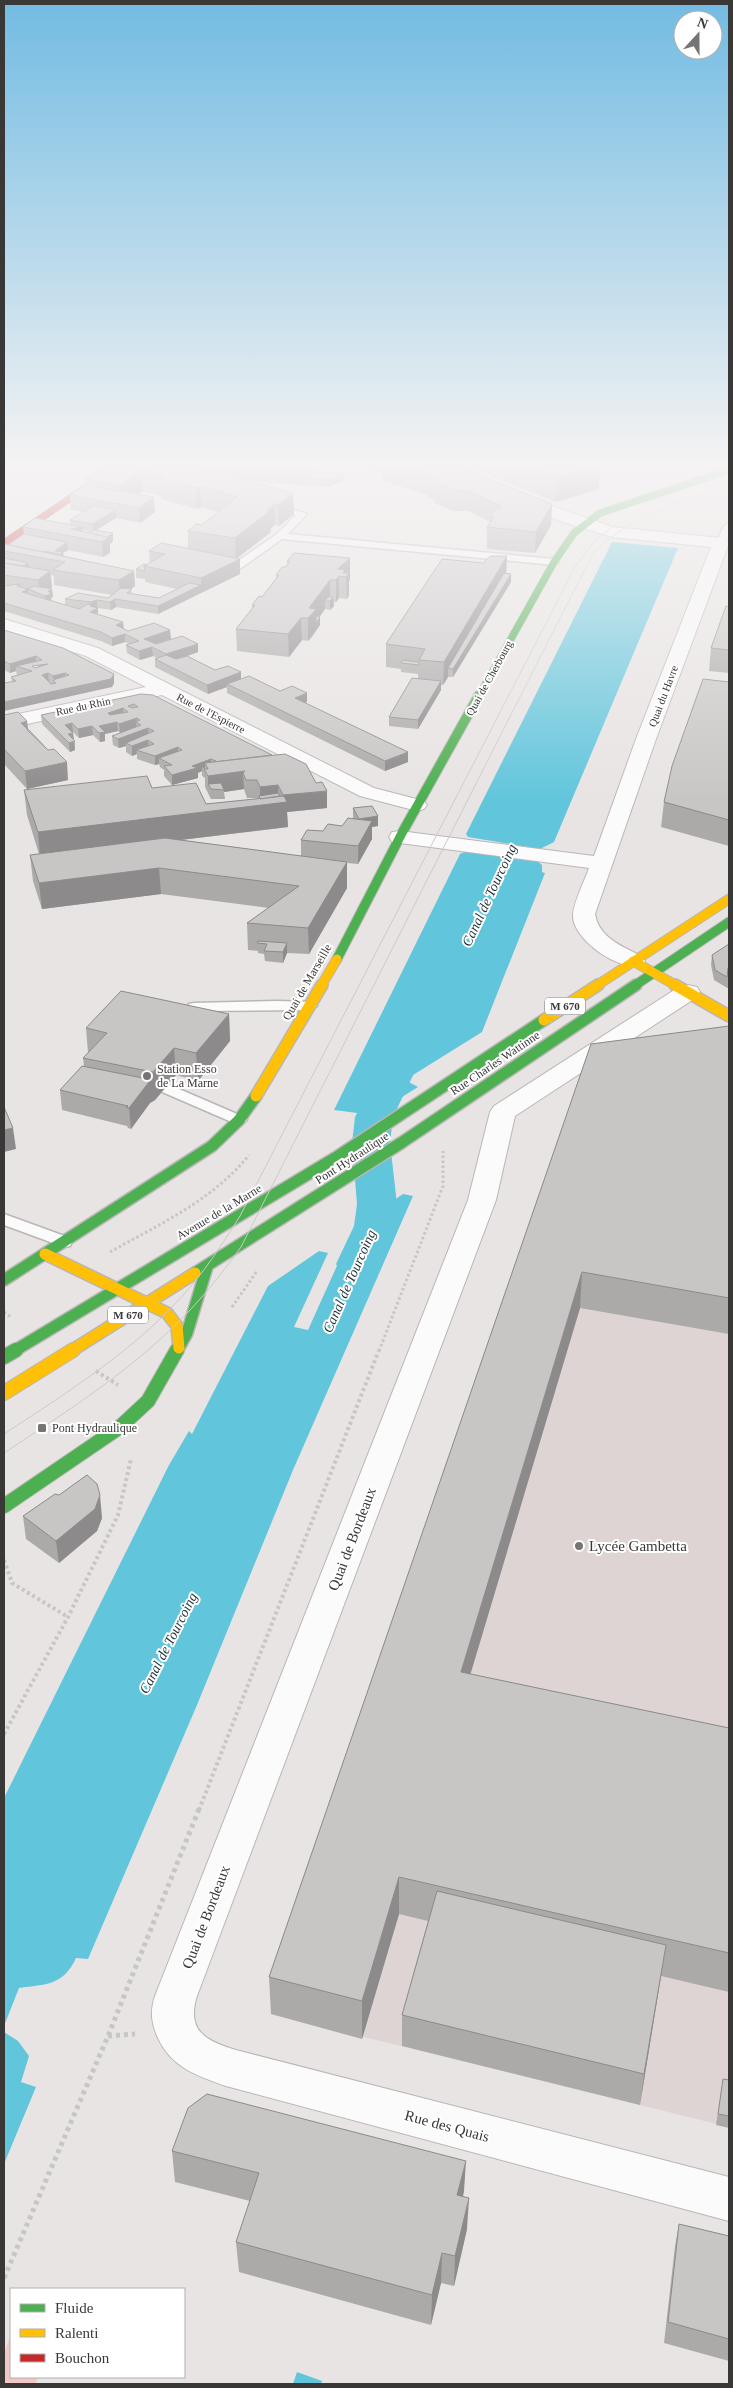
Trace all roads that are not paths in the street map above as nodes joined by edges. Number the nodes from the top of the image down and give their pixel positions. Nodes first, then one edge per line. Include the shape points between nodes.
1 (545, 577) edge
2 (708, 577) edge
3 (4, 624) edge
4 (163, 688) junction
5 (4, 723) edge
6 (417, 806) junction
7 (400, 837) junction
8 (600, 863) junction
9 (729, 899) edge
10 (729, 922) edge
11 (633, 961) junction
12 (653, 972) junction
13 (688, 992) junction
14 (310, 1006) junction
15 (729, 1016) edge
16 (176, 1029) edge
17 (622, 1063) edge
18 (564, 1072) junction
19 (165, 1088) dead end
20 (415, 1106) joint
21 (239, 1120) junction
22 (401, 1143) joint
23 (334, 1158) joint
24 (4, 1218) edge
25 (64, 1242) junction
26 (45, 1254) junction
27 (207, 1267) junction
28 (4, 1280) edge
29 (116, 1288) junction
30 (147, 1303) junction
31 (179, 1348) junction
32 (4, 1357) edge
33 (4, 1393) edge
34 (4, 1506) edge
35 (176, 2032) joint
36 (729, 2199) edge

1 - 6 main road, Quai de Cherbourg
2 - 8 street, Quai du Havre
3 - 4 street, Rue de l'Espierre via 92,652
4 - 5 street, Rue du Rhin
4 - 6 street, Rue de l'Espierre via 367,792
6 - 7 main road, Quai de Cherbourg
7 - 8 street
7 - 14 main road, Quai de Marseille
8 - 11 street, Quai du Havre via 584,922 603,944
9 - 11 main road, Rue Charles Wattinne / M 670
10 - 12 main road, Rue Charles Wattinne / M 670
11 - 12 main road
11 - 20 main road, Rue Charles Wattinne / M 670
12 - 13 main road
12 - 22 main road, Rue Charles Wattinne / M 670
13 - 15 main road
13 - 18 street, Quai de Bordeaux
14 - 16 lane via 194,1007
14 - 21 main road, Quai de Marseille
17 - 18 street
18 - 35 street, Quai de Bordeaux via 503,1112 482,1200 176,1996 172,2015
19 - 21 lane
20 - 23 main road, Pont Hydraulique / M 670
21 - 25 main road, Quai de Marseille via 226,1134
22 - 27 main road, Pont Hydraulique / M 670
23 - 29 main road, Avenue de la Marne / M 670
24 - 25 lane
25 - 26 main road
26 - 28 main road
26 - 29 main road
27 - 30 main road, M 670
27 - 31 main road via 195,1311
29 - 30 main road
29 - 32 main road, Avenue de la Marne / M 670
30 - 31 main road via 173,1319
30 - 33 main road, M 670
31 - 34 main road via 148,1401 131,1417
35 - 36 street, Rue des Quais via 182,2043 199,2057 236,2070

